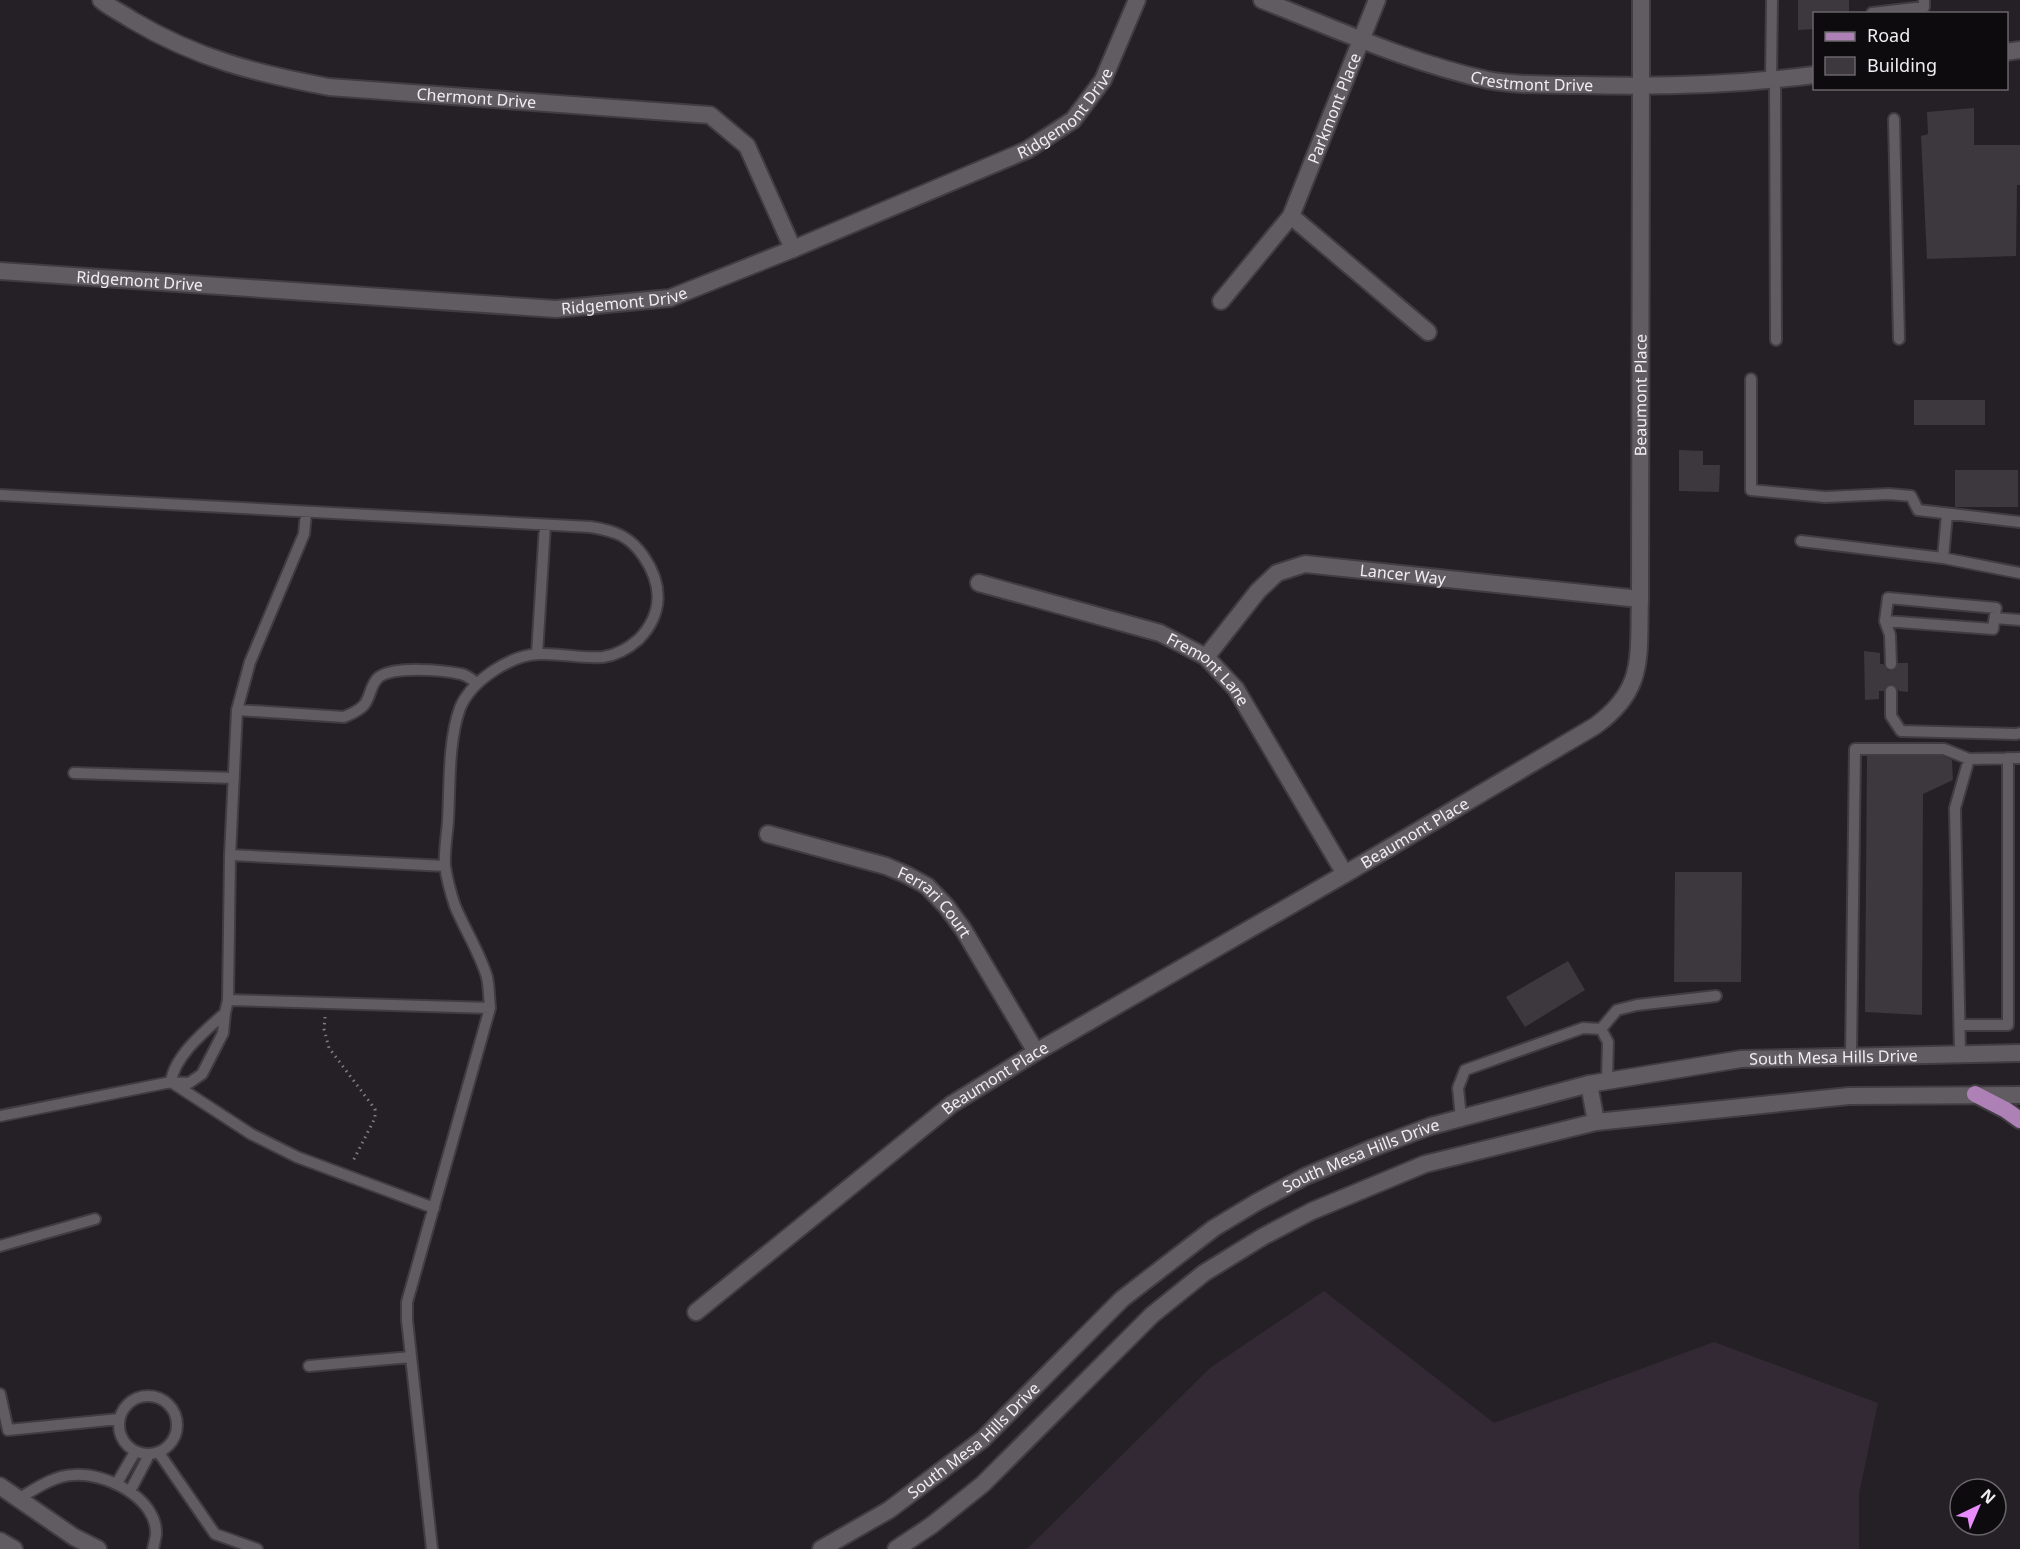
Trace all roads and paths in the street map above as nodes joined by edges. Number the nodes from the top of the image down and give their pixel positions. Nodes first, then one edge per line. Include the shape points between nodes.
1 (101, 0) edge
2 (1137, 0) edge
3 (1262, 0) edge
4 (1377, 0) edge
5 (1641, 0) edge
6 (1772, 0) edge
7 (1924, 0) edge
8 (1882, 12) edge
9 (1362, 39) junction
10 (1813, 75) edge
11 (1773, 80) junction
12 (1641, 87) junction
13 (1894, 120) dead end
14 (1291, 216) junction
15 (793, 249) junction
16 (0, 271) edge
17 (1221, 301) dead end
18 (1428, 332) dead end
19 (1899, 339) dead end
20 (1776, 340) dead end
21 (1750, 380) dead end
22 (0, 495) edge
23 (306, 513) junction
24 (1947, 514) junction
25 (2020, 522) edge
26 (544, 525) junction
27 (1801, 541) dead end
28 (1943, 558) junction
29 (2020, 573) edge
30 (979, 583) dead end
31 (1640, 599) junction
32 (1995, 618) junction
33 (2020, 620) edge
34 (1885, 621) junction
35 (537, 654) junction
36 (1206, 657) junction
37 (1891, 664) dead end
38 (477, 683) junction
39 (1891, 691) dead end
40 (237, 710) junction
41 (2020, 733) edge
42 (2008, 758) junction
43 (2020, 758) edge
44 (1969, 759) junction
45 (74, 773) dead end
46 (234, 777) junction
47 (768, 834) dead end
48 (230, 855) junction
49 (445, 866) junction
50 (1345, 874) junction
51 (2008, 928) junction
52 (2020, 928) edge
53 (1716, 996) dead end
54 (228, 1000) junction
55 (325, 1003) junction
56 (490, 1008) junction
57 (225, 1013) junction
58 (1960, 1025) junction
59 (1601, 1029) junction
60 (1036, 1052) junction
61 (2020, 1053) edge
62 (1960, 1054) junction
63 (1851, 1056) junction
64 (1607, 1081) junction
65 (171, 1082) junction
66 (1589, 1084) junction
67 (1975, 1094) junction
68 (2020, 1095) edge
69 (0, 1116) edge
70 (1461, 1118) junction
71 (2020, 1120) edge
72 (1596, 1122) junction
73 (346, 1175) junction
74 (434, 1208) junction
75 (95, 1219) dead end
76 (0, 1246) edge
77 (696, 1312) dead end
78 (411, 1357) junction
79 (309, 1366) dead end
80 (0, 1394) edge
81 (119, 1419) junction
82 (135, 1452) junction
83 (154, 1454) junction
84 (117, 1483) junction
85 (0, 1486) edge
86 (130, 1491) junction
87 (18, 1499) junction
88 (98, 1549) edge
89 (153, 1549) edge
90 (257, 1549) edge
91 (432, 1549) edge
92 (821, 1549) edge
93 (896, 1549) edge

1 - 15 street, Chermont Drive via 185,48 231,66 281,78 329,87 710,115 747,146
2 - 15 street, Ridgemont Drive via 1103,80 1073,120 1027,150
3 - 9 street, Crestmont Drive
4 - 9 street, Parkmont Place
5 - 12 street, Beaumont Place
6 - 11 lane
7 - 8 lane via 1924,8
9 - 12 street, Crestmont Drive via 1448,70 1491,80
9 - 14 street, Parkmont Place
10 - 11 street, Crestmont Drive
11 - 12 street, Crestmont Drive
11 - 20 lane
12 - 31 street, Beaumont Place
13 - 19 lane
14 - 17 street, Parkmont Place
14 - 18 street
15 - 16 street, Ridgemont Drive via 670,298 556,309
21 - 24 lane via 1751,490 1825,497 1911,496 1918,510
22 - 23 lane
23 - 26 lane
23 - 40 lane via 304,534 250,662
24 - 25 lane
24 - 28 lane
26 - 35 lane
26 - 35 lane via 591,527 613,531 629,540 648,563 656,579 658,596 650,626 630,648 604,657
27 - 28 lane
28 - 29 lane
30 - 36 street, Fremont Lane via 1160,633
31 - 36 street, Lancer Way via 1305,564 1277,573 1264,585
31 - 50 street, Beaumont Place via 1634,679 1612,714
32 - 33 lane
32 - 34 lane via 1993,629
32 - 34 lane via 1996,608 1888,598
34 - 37 lane via 1890,635
35 - 38 lane via 492,671
36 - 50 street, Fremont Lane via 1236,689
38 - 40 lane via 464,674 403,669 377,679 365,705 344,717
38 - 49 lane via 461,706 454,729
39 - 41 lane via 1891,716 1901,731
40 - 46 lane
42 - 43 lane
42 - 44 lane
42 - 51 lane
44 - 58 lane via 1955,808
44 - 63 lane via 1944,749 1855,749
45 - 46 lane
46 - 48 lane
47 - 60 street, Ferrari Court via 886,866 927,886 963,929
48 - 49 lane
48 - 54 lane
49 - 56 lane via 455,906 487,979
50 - 60 street, Beaumont Place
51 - 52 lane
51 - 58 lane via 2008,1025
53 - 59 lane via 1617,1010
54 - 55 lane
54 - 57 lane
55 - 56 lane
55 - 73 path via 324,1029 329,1048 375,1109 375,1118
56 - 74 lane
57 - 65 lane via 179,1060
57 - 65 lane via 223,1033 202,1074 189,1083
58 - 62 lane
59 - 64 lane via 1608,1042
59 - 70 lane via 1583,1028 1465,1070 1458,1088
60 - 77 street, Beaumont Place via 952,1104
61 - 62 street, South Mesa Hills Drive
62 - 63 street, South Mesa Hills Drive
63 - 64 street, South Mesa Hills Drive via 1741,1059
64 - 66 street, South Mesa Hills Drive
65 - 69 lane
65 - 73 lane via 251,1134
66 - 70 street, South Mesa Hills Drive
66 - 72 street
67 - 68 street, South Mesa Hills Drive
67 - 71 main road
67 - 72 street, South Mesa Hills Drive via 1849,1096
70 - 92 street, South Mesa Hills Drive via 1306,1176 1214,1228 1122,1299 983,1439 889,1510
72 - 93 street, South Mesa Hills Drive via 1425,1164 1312,1211 1264,1236 1204,1273 1152,1315 983,1484
73 - 74 lane
74 - 78 lane via 407,1302
75 - 76 lane
78 - 79 lane
78 - 91 lane
80 - 81 lane via 8,1430
81 - 82 lane via 122,1438
81 - 83 lane via 130,1402 139,1397 159,1398 168,1403 178,1421 177,1431 168,1448
82 - 83 lane
82 - 84 lane
83 - 86 lane
83 - 90 lane via 215,1534
84 - 86 lane
84 - 87 lane via 73,1474 54,1479
85 - 87 street
86 - 89 lane via 148,1508 156,1534
87 - 88 street

